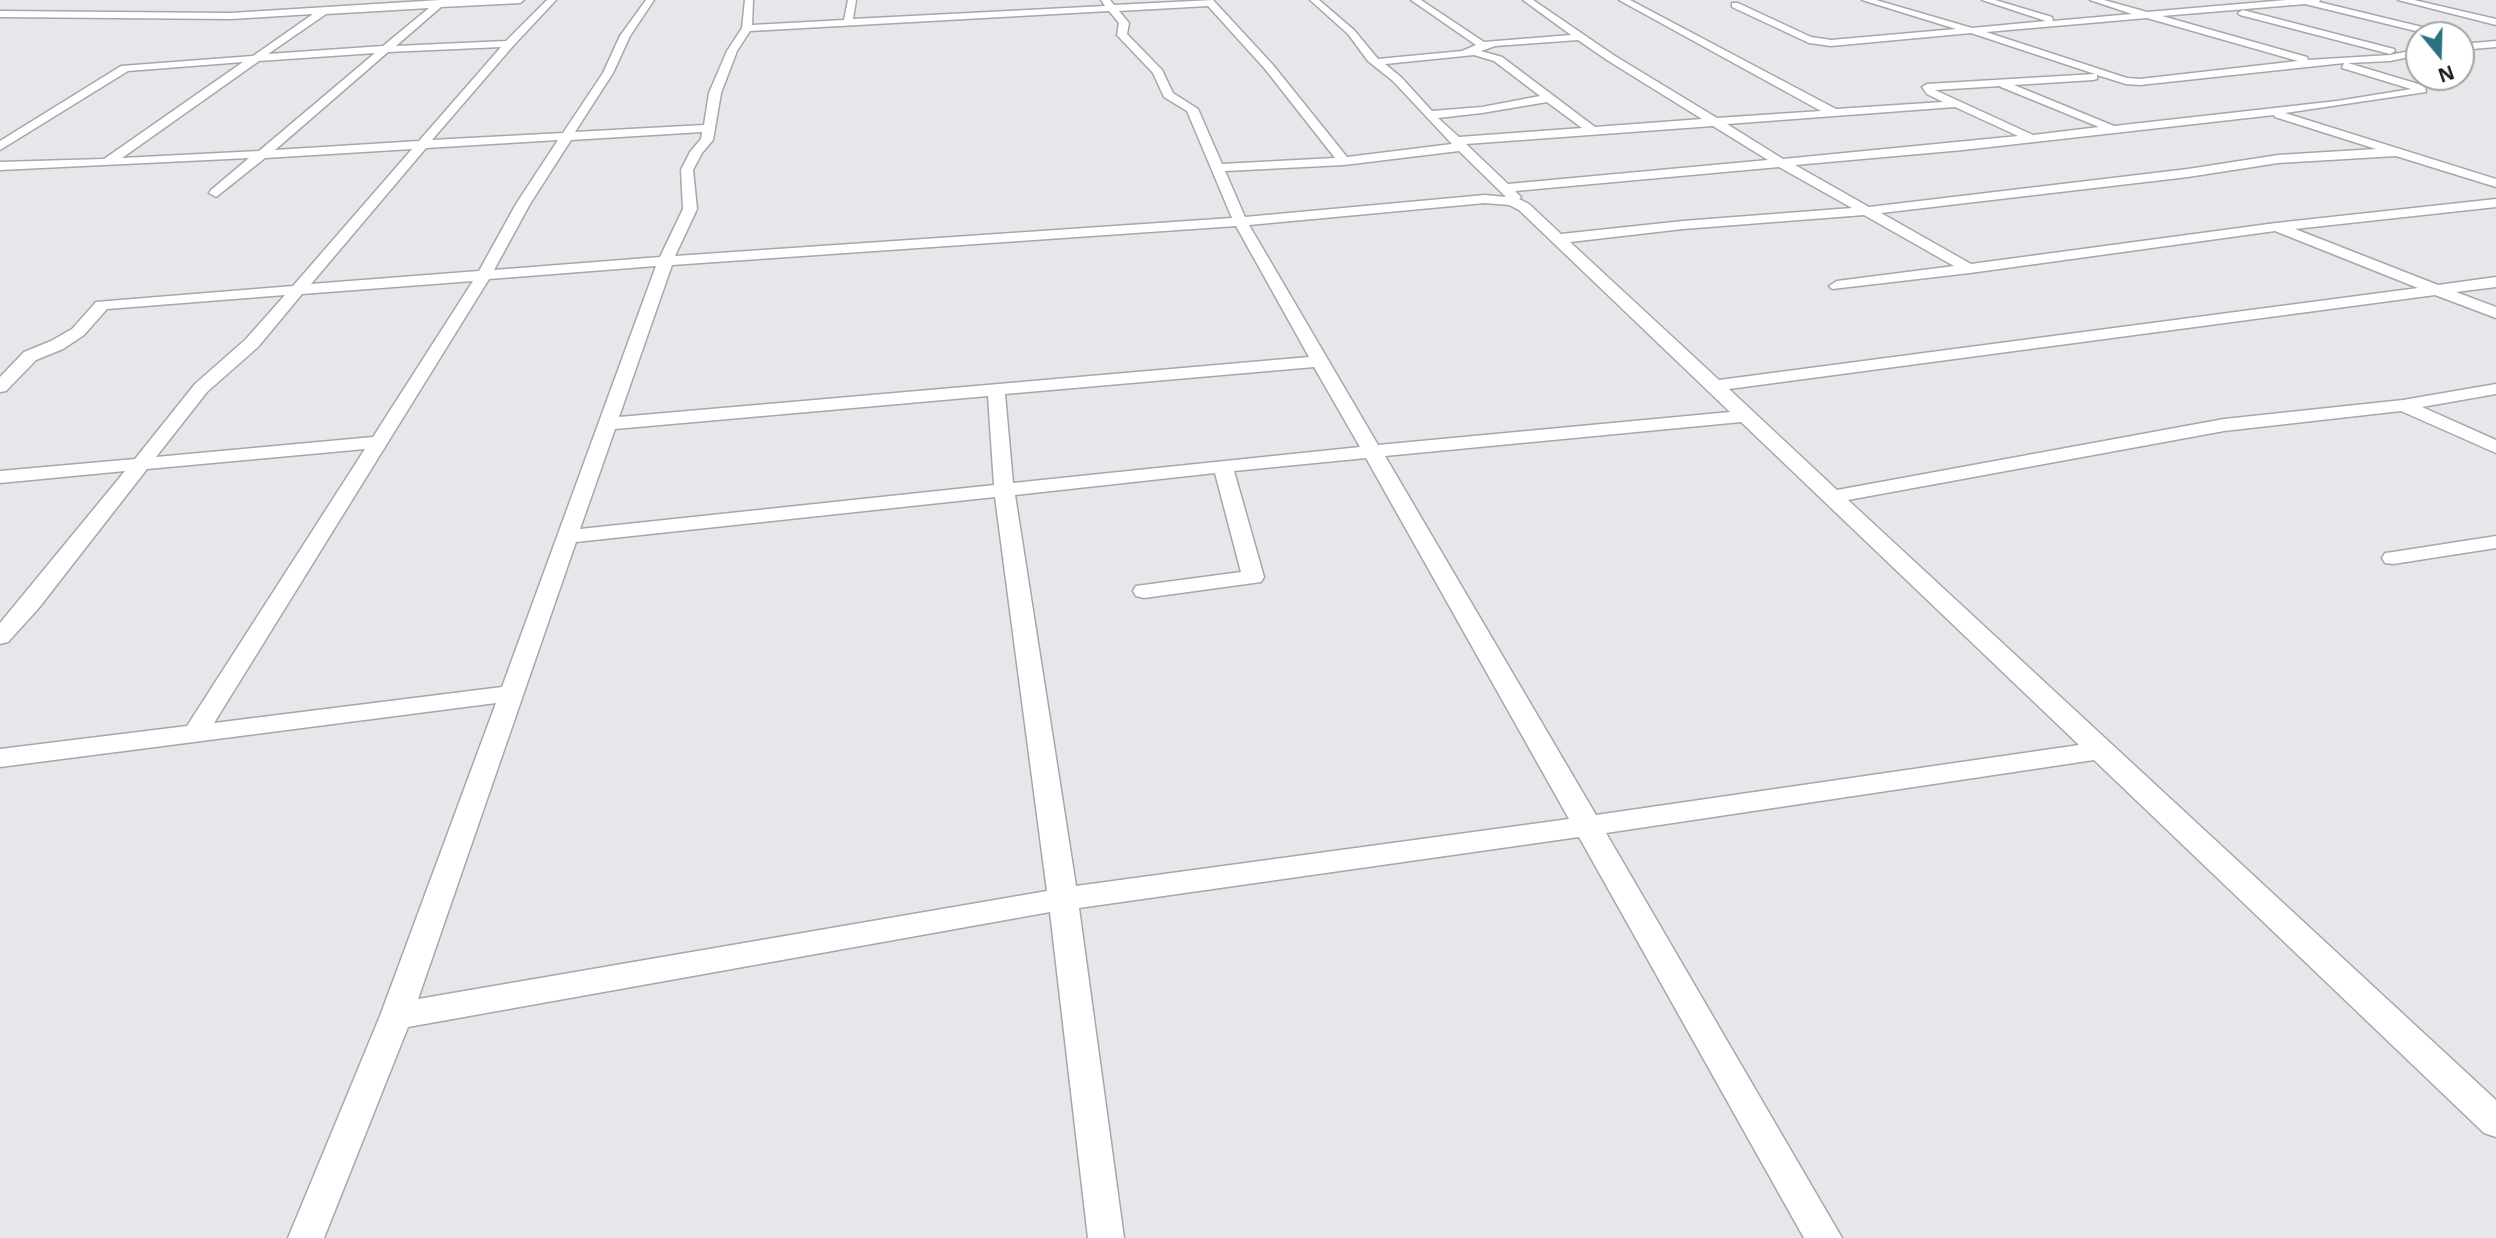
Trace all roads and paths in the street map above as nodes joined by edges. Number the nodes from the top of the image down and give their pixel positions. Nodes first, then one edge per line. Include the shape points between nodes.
1 (340, 0) edge
2 (520, 0) edge
3 (552, 0) edge
4 (650, 0) edge
5 (749, 0) edge
6 (852, 0) edge
7 (1314, 0) edge
8 (1415, 0) edge
9 (1527, 0) edge
10 (1623, 0) edge
11 (1866, 0) edge
12 (1986, 0) edge
13 (2094, 0) edge
14 (2191, 0) edge
15 (2316, 0) edge
16 (2402, 0) edge
17 (2302, 1) edge
18 (440, 2) edge
19 (1210, 2) edge
20 (1108, 4) edge
21 (234, 5) dead end
22 (1735, 5) dead end
23 (2230, 9) junction
24 (324, 10) junction
25 (0, 14) edge
26 (212, 16) junction
27 (2150, 16) junction
28 (2496, 22) edge
29 (2062, 23) junction
30 (848, 24) junction
31 (2405, 26) edge
32 (747, 28) junction
33 (1970, 30) junction
34 (1579, 37) junction
35 (509, 44) junction
36 (1478, 48) junction
37 (385, 49) junction
38 (2405, 55) edge
39 (2405, 55) edge
40 (254, 58) junction
41 (1376, 62) junction
42 (2313, 62) junction
43 (2334, 62) junction
44 (2107, 77) junction
45 (1996, 82) junction
46 (1550, 98) junction
47 (1956, 104) junction
48 (2267, 111) junction
49 (1836, 114) junction
50 (1429, 115) junction
51 (1718, 123) junction
52 (711, 128) junction
53 (2112, 129) junction
54 (1594, 132) junction
55 (565, 137) junction
56 (2031, 138) junction
57 (1459, 144) junction
58 (423, 145) junction
59 (0, 146) edge
60 (2396, 152) junction
61 (260, 154) junction
62 (1344, 161) junction
63 (1780, 162) junction
64 (107, 163) junction
65 (0, 166) edge
66 (1216, 168) junction
67 (2496, 183) edge
68 (1504, 188) junction
69 (216, 193) dead end
70 (2496, 203) edge
71 (1524, 207) junction
72 (1866, 211) junction
73 (1240, 222) junction
74 (2276, 227) junction
75 (1558, 239) junction
76 (668, 261) junction
77 (1970, 269) junction
78 (483, 276) junction
79 (2496, 282) edge
80 (1836, 286) dead end
81 (299, 289) junction
82 (2439, 291) junction
83 (2496, 313) edge
84 (1320, 361) junction
85 (1715, 386) junction
86 (0, 387) edge
87 (2496, 389) edge
88 (996, 390) junction
89 (2403, 405) junction
90 (1744, 416) junction
91 (607, 424) junction
92 (380, 442) junction
93 (2496, 447) edge
94 (1373, 452) junction
95 (138, 466) junction
96 (1223, 466) junction
97 (0, 477) edge
98 (1004, 490) junction
99 (1831, 497) junction
100 (567, 537) junction
101 (2496, 542) edge
102 (2393, 558) dead end
103 (1144, 591) dead end
104 (0, 636) edge
105 (512, 693) junction
106 (195, 733) junction
107 (2101, 750) junction
108 (0, 758) edge
109 (1589, 826) junction
110 (1063, 899) junction
111 (396, 1016) junction
112 (2496, 1122) edge
113 (303, 1237) edge
114 (1106, 1238) edge
115 (1824, 1238) edge

1 - 24 street
2 - 18 street
3 - 35 street
4 - 55 street
5 - 32 street
6 - 30 street
7 - 41 street via 1351,32
8 - 36 street
9 - 34 street
10 - 49 street
11 - 33 street
12 - 29 street
13 - 27 street
14 - 23 street
15 - 17 street
16 - 28 street
17 - 23 street
17 - 31 street
18 - 24 street
18 - 37 street
19 - 20 street
19 - 62 street
20 - 30 street
20 - 66 street via 1124,23 1122,35 1158,72 1168,95 1192,109
21 - 26 street
22 - 33 street via 1818,43
23 - 27 street
23 - 38 street
24 - 26 street
24 - 40 street
25 - 26 street
27 - 29 street
27 - 42 street
29 - 33 street
30 - 32 street
32 - 52 street via 715,93
33 - 44 street
34 - 36 street
34 - 51 street
35 - 37 street
35 - 58 street
36 - 41 street
36 - 46 street
37 - 40 street
37 - 61 street
39 - 43 street
40 - 59 street via 125,68
40 - 64 street
41 - 50 street
42 - 43 street
42 - 44 street via 2140,82
43 - 48 street via 2421,90
44 - 45 street
45 - 47 street via 1927,87
45 - 53 street
46 - 50 street
46 - 54 street
47 - 49 street
47 - 56 street
48 - 53 street
48 - 60 street
49 - 51 street
50 - 57 street
51 - 54 street
51 - 63 street
52 - 55 street
52 - 76 street via 687,170 690,209
53 - 56 street
54 - 57 street
55 - 58 street
55 - 78 street
56 - 63 street
57 - 62 street
57 - 68 street
58 - 61 street
58 - 81 street
60 - 67 street
60 - 72 street via 2278,159
61 - 64 street
61 - 69 street
62 - 66 street
63 - 68 street
63 - 72 street
64 - 65 street
66 - 73 street
68 - 71 street
70 - 74 street
71 - 73 street via 1485,199
71 - 75 street
72 - 75 street
72 - 77 street
73 - 76 street
73 - 84 street
74 - 77 street
74 - 82 street
75 - 85 street
76 - 78 street
76 - 91 street
77 - 80 street
78 - 81 street
78 - 92 street
79 - 82 street
81 - 86 street via 102,305 78,332 30,356
81 - 95 street via 252,343 201,388
82 - 83 street
82 - 85 street
84 - 88 street
84 - 94 street
85 - 90 street
87 - 89 street
88 - 91 street
88 - 98 street
89 - 93 street
89 - 99 street via 2224,425
90 - 94 street
90 - 99 street
91 - 100 street
92 - 95 street
92 - 106 street
94 - 96 street
94 - 109 street
95 - 97 street
95 - 104 street
96 - 98 street
96 - 103 street via 1253,577
98 - 100 street
98 - 110 street
99 - 107 street
100 - 105 street
101 - 102 street
105 - 106 street
105 - 111 street
106 - 108 street
107 - 109 street
107 - 112 street
109 - 110 street
109 - 115 street
110 - 111 street
110 - 114 street
111 - 113 street

